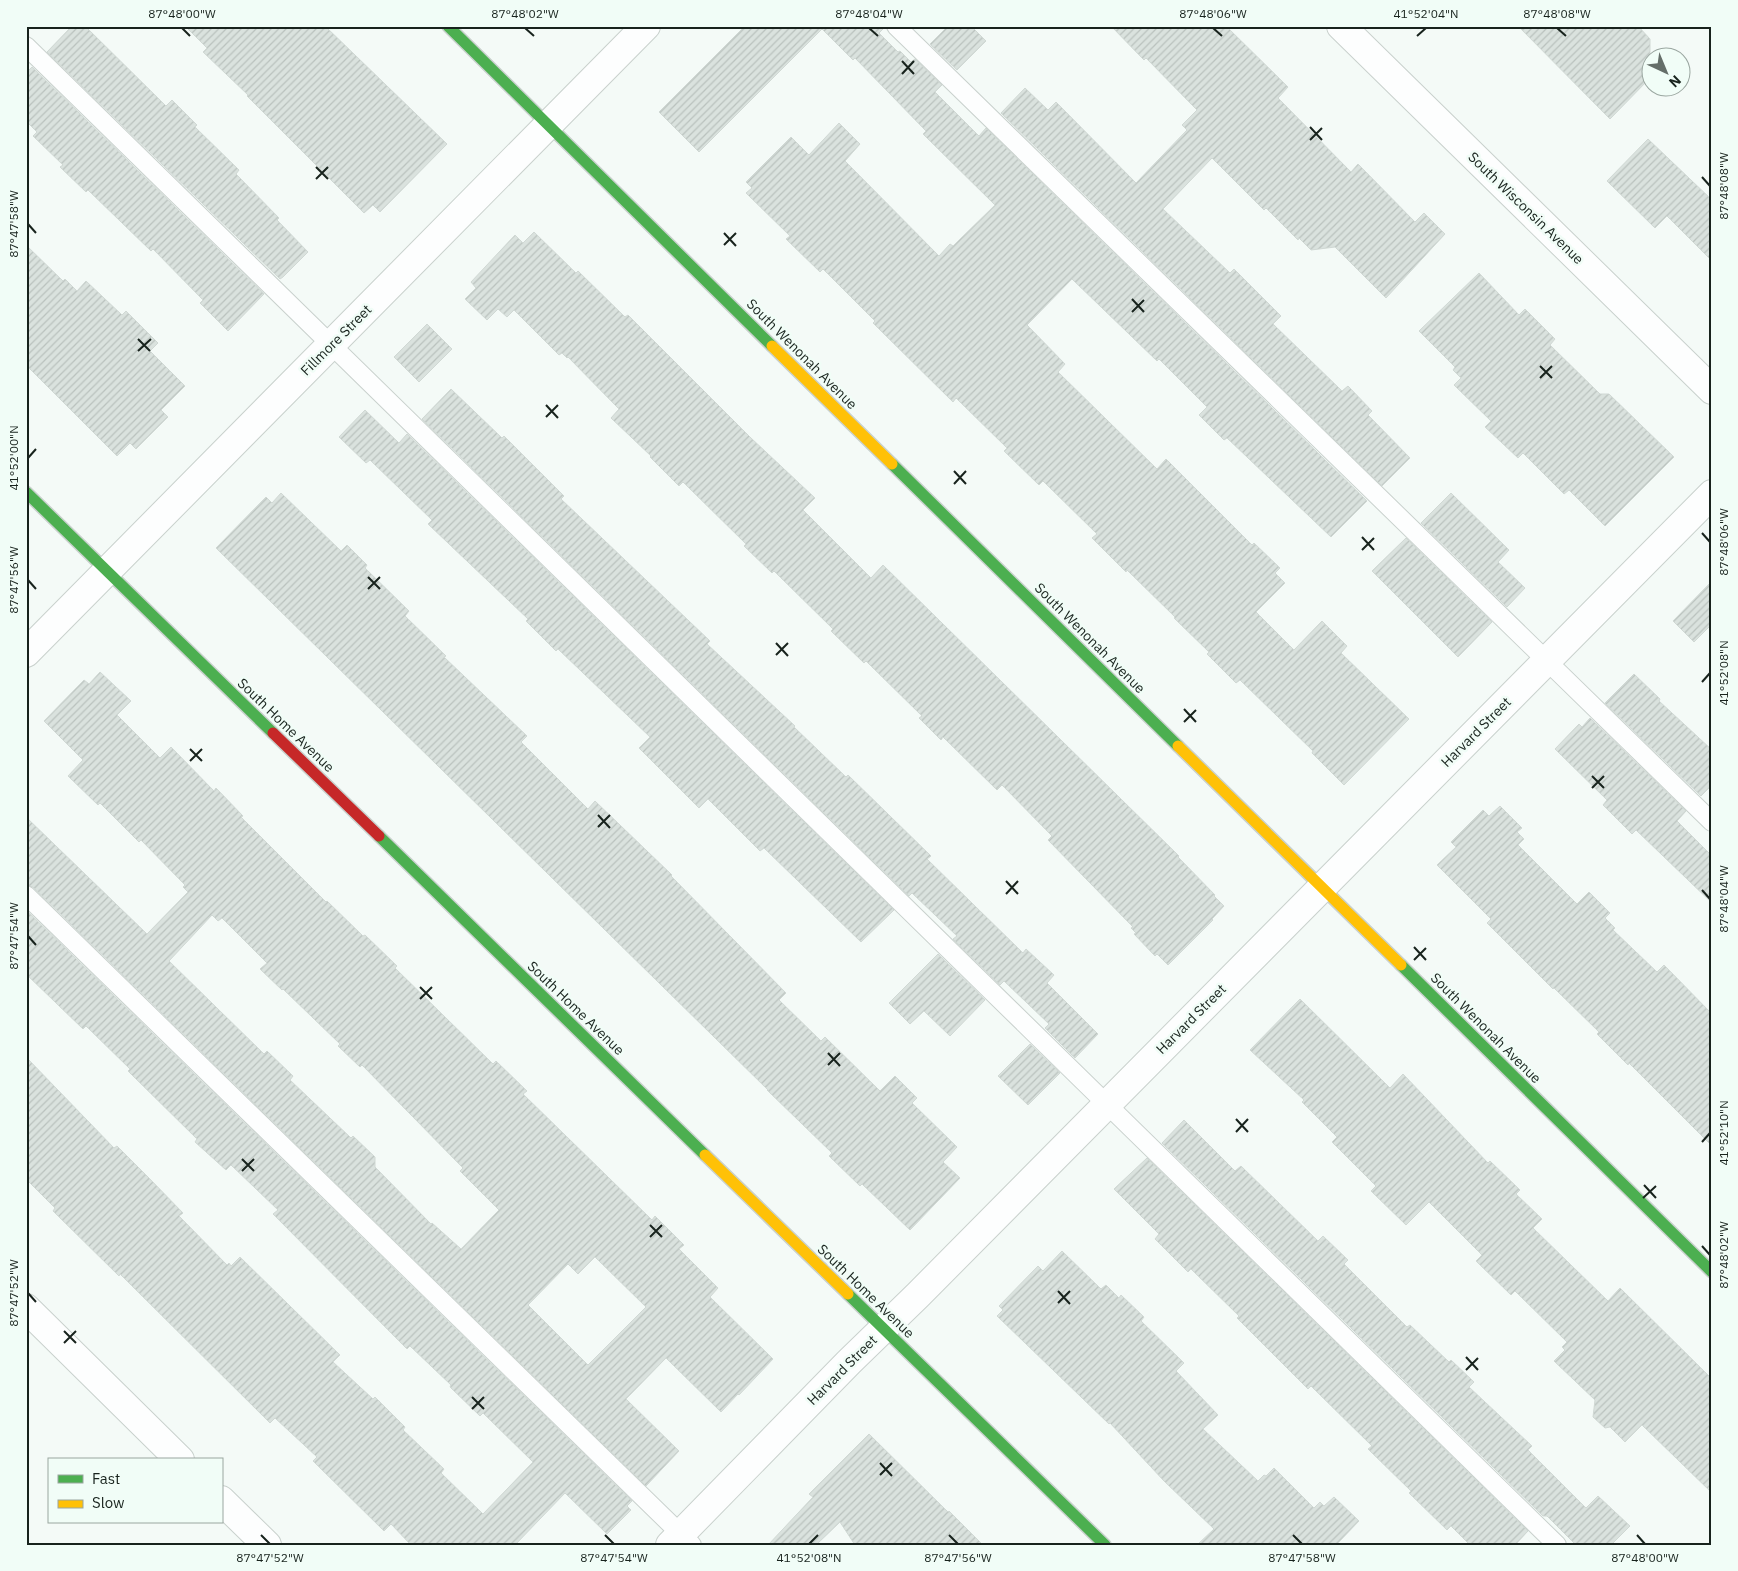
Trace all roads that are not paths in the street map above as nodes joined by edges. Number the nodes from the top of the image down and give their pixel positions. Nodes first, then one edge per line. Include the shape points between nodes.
1 (448, 26) edge
2 (646, 26) edge
3 (896, 26) edge
4 (1341, 26) edge
5 (26, 46) edge
6 (548, 125) junction
7 (331, 345) junction
8 (1712, 390) edge
9 (26, 492) edge
10 (1712, 494) edge
11 (107, 571) junction
12 (26, 653) edge
13 (1546, 661) junction
14 (1712, 822) edge
15 (1321, 887) junction
16 (26, 895) edge
17 (1107, 1104) junction
18 (1712, 1272) edge
19 (26, 1308) edge
20 (884, 1329) junction
21 (178, 1458) edge
22 (222, 1501) edge
23 (681, 1541) edge
24 (266, 1545) edge
25 (1104, 1545) edge
26 (1557, 1545) edge

1 - 6 street, South Wenonah Avenue
2 - 6 street, Fillmore Street
3 - 13 lane
4 - 8 street, South Wisconsin Avenue
5 - 7 lane
6 - 7 street, Fillmore Street
6 - 15 street, South Wenonah Avenue
7 - 11 street, Fillmore Street
7 - 17 lane
9 - 11 street, South Home Avenue
10 - 13 street, Harvard Street
11 - 12 street, Fillmore Street
11 - 20 street, South Home Avenue
13 - 14 lane
13 - 15 street, Harvard Street
15 - 17 street, Harvard Street
15 - 18 street, South Wenonah Avenue
16 - 23 lane
17 - 20 street, Harvard Street
17 - 26 lane
19 - 21 street
20 - 23 street, Harvard Street
20 - 25 street, South Home Avenue
22 - 24 street

